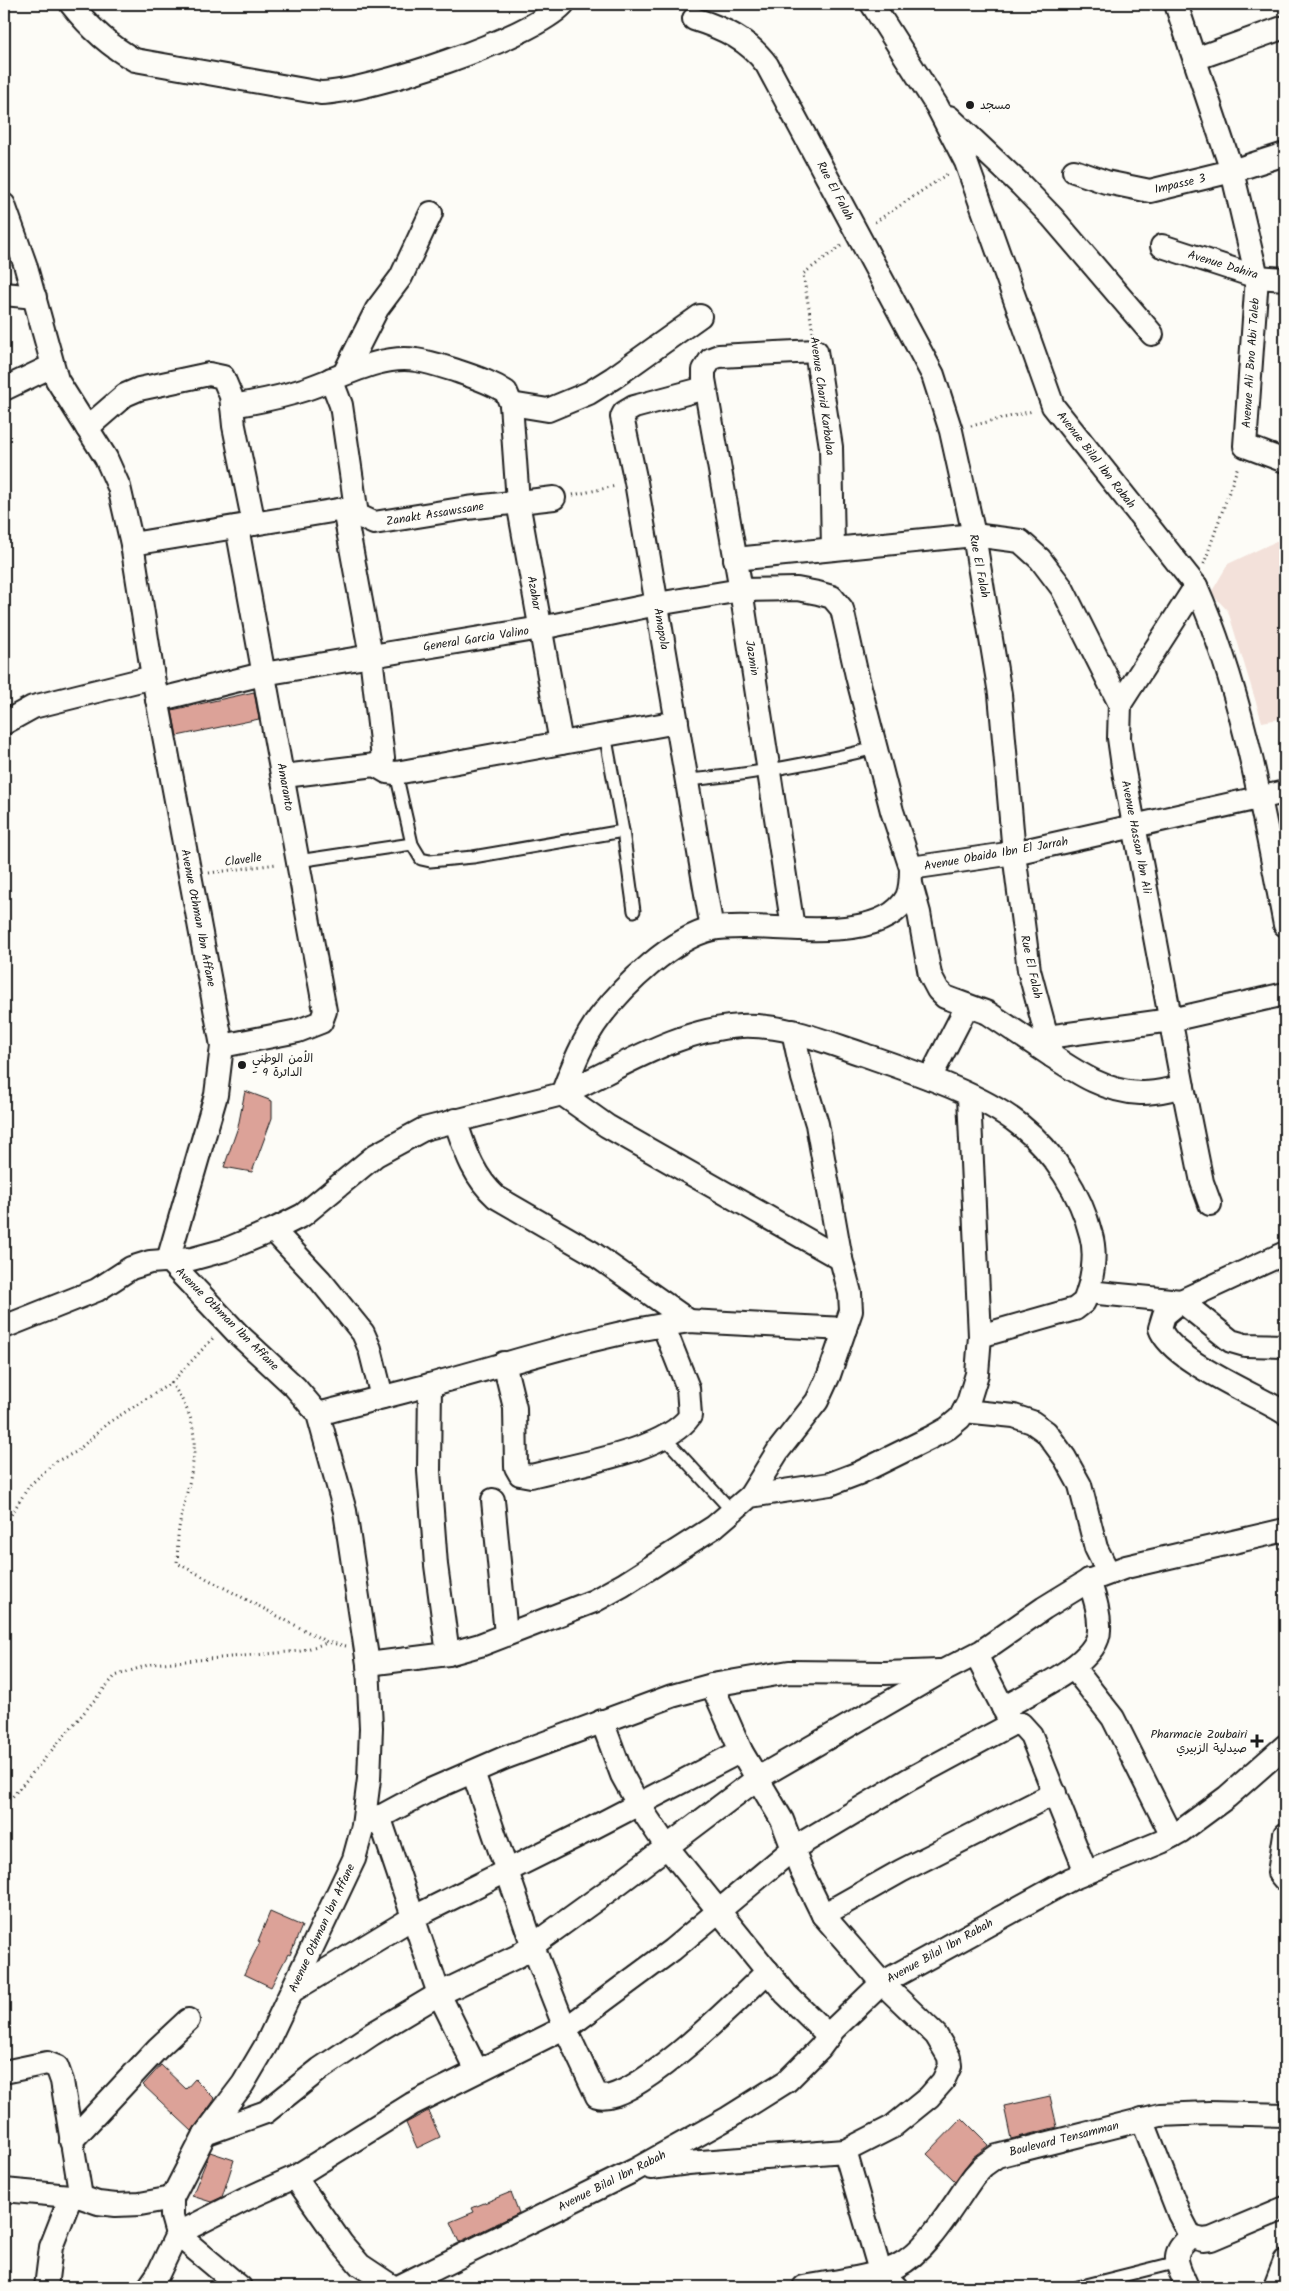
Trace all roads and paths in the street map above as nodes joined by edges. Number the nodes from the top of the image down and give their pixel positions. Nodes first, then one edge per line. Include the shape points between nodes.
1 (71, 4) edge
2 (564, 4) edge
3 (872, 4) edge
4 (1176, 4) edge
5 (694, 19) dead end
6 (1285, 27) edge
7 (1195, 59) junction
8 (937, 106) junction
9 (1285, 154) edge
10 (966, 162) junction
11 (1074, 171) dead end
12 (1232, 172) junction
13 (4, 205) edge
14 (431, 214) dead end
15 (857, 234) junction
16 (1162, 246) dead end
17 (1257, 277) junction
18 (1285, 280) edge
19 (4, 294) edge
20 (34, 297) junction
21 (700, 316) dead end
22 (1152, 334) dead end
23 (816, 351) junction
24 (52, 366) junction
25 (338, 376) junction
26 (705, 388) junction
27 (4, 389) edge
28 (511, 404) junction
29 (232, 406) junction
30 (1053, 406) junction
31 (87, 428) junction
32 (951, 431) junction
33 (1245, 446) junction
34 (1285, 461) edge
35 (636, 482) junction
36 (554, 498) joint
37 (518, 502) junction
38 (350, 512) junction
39 (245, 525) junction
40 (974, 535) junction
41 (132, 544) junction
42 (833, 549) junction
43 (735, 559) junction
44 (1196, 586) junction
45 (741, 590) junction
46 (657, 604) junction
47 (541, 628) junction
48 (371, 656) junction
49 (263, 674) junction
50 (153, 677) junction
51 (157, 700) junction
52 (1120, 704) junction
53 (677, 722) junction
54 (4, 723) edge
55 (605, 734) junction
56 (561, 742) junction
57 (876, 748) junction
58 (375, 765) junction
59 (770, 769) junction
60 (396, 773) junction
61 (284, 776) junction
62 (687, 780) junction
63 (1285, 792) edge
64 (1260, 797) junction
65 (1134, 828) junction
66 (623, 830) junction
67 (412, 844) junction
68 (1014, 853) junction
69 (298, 860) junction
70 (190, 876) junction
71 (911, 876) junction
72 (634, 911) dead end
73 (1285, 925) edge
74 (793, 928) junction
75 (712, 930) junction
76 (1285, 994) edge
77 (967, 1006) junction
78 (1171, 1020) junction
79 (793, 1031) junction
80 (222, 1046) junction
81 (1049, 1046) junction
82 (930, 1078) junction
83 (1182, 1087) junction
84 (562, 1094) junction
85 (969, 1097) junction
86 (455, 1120) junction
87 (1210, 1204) dead end
88 (273, 1230) junction
89 (1285, 1253) edge
90 (841, 1259) junction
91 (168, 1260) junction
92 (1088, 1292) junction
93 (1181, 1301) junction
94 (689, 1321) junction
95 (228, 1323) junction
96 (663, 1325) junction
97 (4, 1327) edge
98 (846, 1329) junction
99 (980, 1336) junction
100 (1285, 1346) edge
101 (504, 1363) junction
102 (171, 1383) junction
103 (430, 1385) junction
104 (382, 1397) junction
105 (964, 1411) junction
106 (1285, 1413) edge
107 (318, 1414) junction
108 (664, 1438) junction
109 (750, 1496) junction
110 (493, 1500) dead end
111 (732, 1511) junction
112 (6, 1523) dead end
113 (1285, 1530) edge
114 (1098, 1576) junction
115 (506, 1634) junction
116 (327, 1642) junction
117 (448, 1654) junction
118 (976, 1655) junction
119 (367, 1657) junction
120 (1072, 1667) junction
121 (943, 1671) junction
122 (712, 1685) junction
123 (1007, 1716) junction
124 (602, 1721) junction
125 (1285, 1746) edge
126 (740, 1750) junction
127 (473, 1772) junction
128 (758, 1778) junction
129 (1054, 1793) junction
130 (4, 1801) edge
131 (638, 1804) junction
132 (371, 1821) junction
133 (1285, 1834) edge
134 (1172, 1836) junction
135 (667, 1847) junction
136 (794, 1848) junction
137 (505, 1870) junction
138 (1086, 1872) junction
139 (1285, 1880) edge
140 (717, 1911) junction
141 (823, 1916) junction
142 (414, 1917) junction
143 (532, 1944) junction
144 (768, 1971) junction
145 (882, 1983) junction
146 (292, 1991) junction
147 (439, 1994) junction
148 (188, 2020) dead end
149 (565, 2028) junction
150 (828, 2036) junction
151 (476, 2071) junction
152 (4, 2072) edge
153 (1285, 2115) edge
154 (1142, 2119) junction
155 (205, 2134) junction
156 (71, 2141) junction
157 (845, 2151) junction
158 (635, 2170) junction
159 (295, 2177) junction
160 (4, 2190) edge
161 (76, 2197) junction
162 (172, 2198) junction
163 (1285, 2208) edge
164 (177, 2234) junction
165 (1191, 2237) junction
166 (1285, 2261) edge
167 (1178, 2262) junction
168 (880, 2271) junction
169 (46, 2287) edge
170 (149, 2287) edge
171 (240, 2287) edge
172 (393, 2287) edge
173 (398, 2287) edge
174 (804, 2287) edge
175 (896, 2287) edge
176 (1078, 2287) edge
177 (1187, 2287) edge
178 (1275, 2287) edge

1 - 2 street via 116,50 135,60 321,93 366,87 475,50 524,29
3 - 8 street, Avenue Bilal Ibn Rabah
4 - 7 street, Avenue Ali Bno Abi Taleb
5 - 15 street, Rue El Falah via 716,26 756,51 767,65
6 - 7 street
7 - 12 street, Avenue Ali Bno Abi Taleb
8 - 10 street, Avenue Bilal Ibn Rabah
8 - 22 street via 1052,217
9 - 12 street, Impasse 3
10 - 15 path
10 - 30 street, Avenue Bilal Ibn Rabah
11 - 12 street, Impasse 3 via 1150,191
12 - 17 street, Avenue Ali Bno Abi Taleb
13 - 20 street, Avenue Othman Ibn Affane
14 - 25 street via 401,277 377,309
15 - 23 path, Avenue Charid Karbalaa via 803,274
15 - 32 street, Rue El Falah via 933,375
16 - 17 street, Avenue Dahira
17 - 18 street, Avenue Dahira
17 - 33 street, Avenue Ali Bno Abi Taleb
19 - 20 street
20 - 24 street, Avenue Othman Ibn Affane
21 - 28 street via 589,393 548,410
23 - 26 street, Jazmin via 711,359 704,370
23 - 42 street, Avenue Charid Karbalaa via 831,447
24 - 27 street
24 - 31 street, Avenue Othman Ibn Affane via 65,396
25 - 28 street via 372,365 416,360 497,386 506,392
25 - 29 street via 307,389
25 - 38 street
26 - 35 street, Amapola via 634,407 624,413 622,417
26 - 43 street, Jazmin
28 - 37 street, Azahar
29 - 31 street, Amaranto via 223,376 209,374 125,395
29 - 39 street, Amaranto
30 - 32 path
30 - 44 street, Avenue Bilal Ibn Rabah
31 - 41 street, Avenue Othman Ibn Affane via 106,458 119,488
32 - 40 street, Rue El Falah
33 - 34 street
33 - 44 path, Avenue Ali Bno Abi Taleb
35 - 36 path
35 - 46 street, Amapola
36 - 37 street, Zanakt Assawssane
37 - 38 street, Zanakt Assawssane via 374,523
37 - 47 street, Azahar
38 - 39 street, Zanakt Assawssane
38 - 48 street
39 - 41 street, Zanakt Assawssane
39 - 49 street, Amaranto
40 - 42 street, Avenue Hassan Ibn Ali
40 - 52 street, Avenue Hassan Ibn Ali via 1020,541 1040,559 1062,588
40 - 68 street, Rue El Falah via 1000,694
41 - 50 street, Avenue Othman Ibn Affane
42 - 43 street, Avenue Hassan Ibn Ali
43 - 45 street, Jazmin
44 - 52 street
44 - 64 street, Avenue Bilal Ibn Rabah via 1219,646
45 - 46 street, General Garcia Valino
45 - 57 street, General Garcia Valino via 796,589 832,597 842,609
45 - 59 street, Jazmin
46 - 47 street, General Garcia Valino
46 - 53 street, Amapola
47 - 48 street, General Garcia Valino
47 - 56 street, Azahar
48 - 49 street, General Garcia Valino
48 - 58 street via 384,752 382,760
49 - 51 street, General Garcia Valino
49 - 61 street, Amaranto
50 - 51 street, Avenue Othman Ibn Affane
50 - 54 street via 34,707
51 - 70 street, Avenue Othman Ibn Affane
52 - 65 street, Avenue Hassan Ibn Ali via 1120,748
53 - 55 street
53 - 62 street, Amapola
55 - 56 street
55 - 66 lane
56 - 60 street
57 - 59 lane via 815,763
57 - 71 street, General Garcia Valino
58 - 60 street
58 - 61 street
59 - 62 lane
59 - 74 street, Jazmin
60 - 67 lane
61 - 69 street, Amaranto
62 - 75 street, Amapola
63 - 64 street, Avenue Obaida Ibn El Jarrah
64 - 65 street, Avenue Obaida Ibn El Jarrah
64 - 73 street, Avenue Bilal Ibn Rabah
65 - 68 street, Avenue Obaida Ibn El Jarrah
65 - 78 street, Avenue Hassan Ibn Ali
66 - 67 lane via 473,857 430,861 421,859
66 - 72 lane
67 - 69 lane
68 - 71 street, Avenue Obaida Ibn El Jarrah
68 - 81 street, Rue El Falah via 1029,970
69 - 70 path, Clavelle
69 - 80 street, Amaranto via 325,1011 321,1022 298,1032
70 - 80 street, Avenue Othman Ibn Affane
71 - 74 street, Avenue Obaida Ibn El Jarrah via 907,896 900,906 880,921 844,928
71 - 77 street, General Garcia Valino via 930,975 945,997
74 - 75 street, Avenue Obaida Ibn El Jarrah
75 - 84 street, Avenue Obaida Ibn El Jarrah via 674,946 625,989 600,1017 583,1045
76 - 78 street
77 - 81 street, General Garcia Valino via 988,1013
77 - 82 street
78 - 81 street
78 - 83 street, Avenue Hassan Ibn Ali
79 - 82 street
79 - 84 street via 740,1026 700,1034 668,1044
79 - 90 street via 817,1124
80 - 91 street, Avenue Othman Ibn Affane via 216,1095
81 - 83 street via 1078,1074 1123,1092 1142,1093
82 - 85 street
83 - 87 street, Avenue Hassan Ibn Ali via 1202,1182
84 - 86 street
84 - 90 street via 607,1126
85 - 92 street via 1021,1126 1050,1156 1075,1191 1092,1236 1093,1261
85 - 99 street
86 - 88 street via 424,1129 376,1155 303,1215
86 - 94 street via 471,1166 482,1185 591,1252
88 - 91 street via 225,1250
88 - 104 street via 363,1333
89 - 93 street
90 - 98 street via 850,1293 851,1311
91 - 95 street, Avenue Othman Ibn Affane
91 - 97 street via 131,1268 97,1290
92 - 93 street
92 - 99 street via 1084,1302 1075,1309
93 - 100 street via 1230,1341 1245,1345
93 - 106 street via 1164,1315 1160,1328 1162,1334 1193,1361 1226,1383
94 - 96 street
94 - 98 street
95 - 102 path
95 - 107 street, Avenue Othman Ibn Affane via 295,1387
96 - 101 street
96 - 108 street via 688,1388 690,1404 690,1416 682,1427
98 - 109 street via 817,1401 778,1451
99 - 105 street via 977,1374
101 - 103 street
101 - 108 street via 516,1416 516,1467 525,1477 586,1463
102 - 112 path via 108,1423 76,1452 55,1462 29,1486
102 - 116 path via 192,1421 194,1451 179,1529 177,1563
103 - 104 street
103 - 117 street via 429,1471 436,1565
104 - 107 street
105 - 109 street via 948,1428 859,1473 808,1489
105 - 114 street via 1014,1416 1032,1422 1046,1432 1080,1484 1096,1548
107 - 119 street, Avenue Othman Ibn Affane via 346,1511
108 - 111 lane
109 - 111 street
110 - 115 street
111 - 115 street via 714,1526 594,1601
113 - 114 street
114 - 118 street
114 - 120 street via 1100,1631 1094,1647
115 - 117 street
116 - 119 path
116 - 130 path via 300,1651 151,1664 116,1676 12,1797
117 - 119 street
118 - 121 street
118 - 123 street
119 - 132 street, Avenue Othman Ibn Affane
120 - 123 street
120 - 134 street via 1113,1718
121 - 122 street via 789,1672
121 - 128 street
122 - 124 street
122 - 126 street
123 - 129 street via 1027,1728
123 - 136 street
124 - 127 street
124 - 131 street via 622,1774
125 - 134 street, Avenue Bilal Ibn Rabah via 1227,1797
126 - 128 street
126 - 131 street
127 - 132 street
127 - 137 street
128 - 135 street
128 - 136 street
129 - 138 street
129 - 141 street via 901,1871
131 - 135 street
131 - 137 street
132 - 142 street
132 - 146 street, Avenue Othman Ibn Affane
133 - 139 street via 1279,1873
134 - 138 street, Avenue Bilal Ibn Rabah
135 - 140 street
135 - 143 street
136 - 140 street
136 - 141 street
137 - 142 street
137 - 143 street
138 - 145 street, Avenue Bilal Ibn Rabah
140 - 144 street
140 - 149 street via 605,2002
141 - 145 street
142 - 146 street
142 - 147 street
143 - 147 street via 518,1956
143 - 149 street
144 - 149 street via 688,2046 645,2077 604,2098 594,2092
144 - 150 street
145 - 150 street, Avenue Bilal Ibn Rabah
145 - 157 street via 936,2035 950,2066 943,2080 892,2127
146 - 155 street, Avenue Othman Ibn Affane via 243,2084
147 - 151 street
147 - 155 street via 320,2068 266,2112
148 - 156 street
149 - 151 street
150 - 158 street, Avenue Bilal Ibn Rabah via 787,2082
151 - 159 street via 412,2104
152 - 156 street via 50,2063 57,2067
153 - 154 street, Boulevard Tensamman via 1199,2113
154 - 165 street
154 - 168 street, Boulevard Tensamman via 997,2156 978,2171 917,2252 897,2266
155 - 162 street, Avenue Othman Ibn Affane
156 - 161 street
157 - 158 street
157 - 168 street
158 - 173 street, Avenue Bilal Ibn Rabah
159 - 164 street
159 - 172 street via 360,2265
160 - 161 street
161 - 162 street via 116,2205
161 - 169 street via 51,2247
162 - 164 street
163 - 165 street via 1211,2239
164 - 170 street
164 - 171 street
165 - 167 street via 1179,2246
166 - 178 street
167 - 176 lane
167 - 177 street
168 - 174 street, Boulevard Tensamman
168 - 175 street

